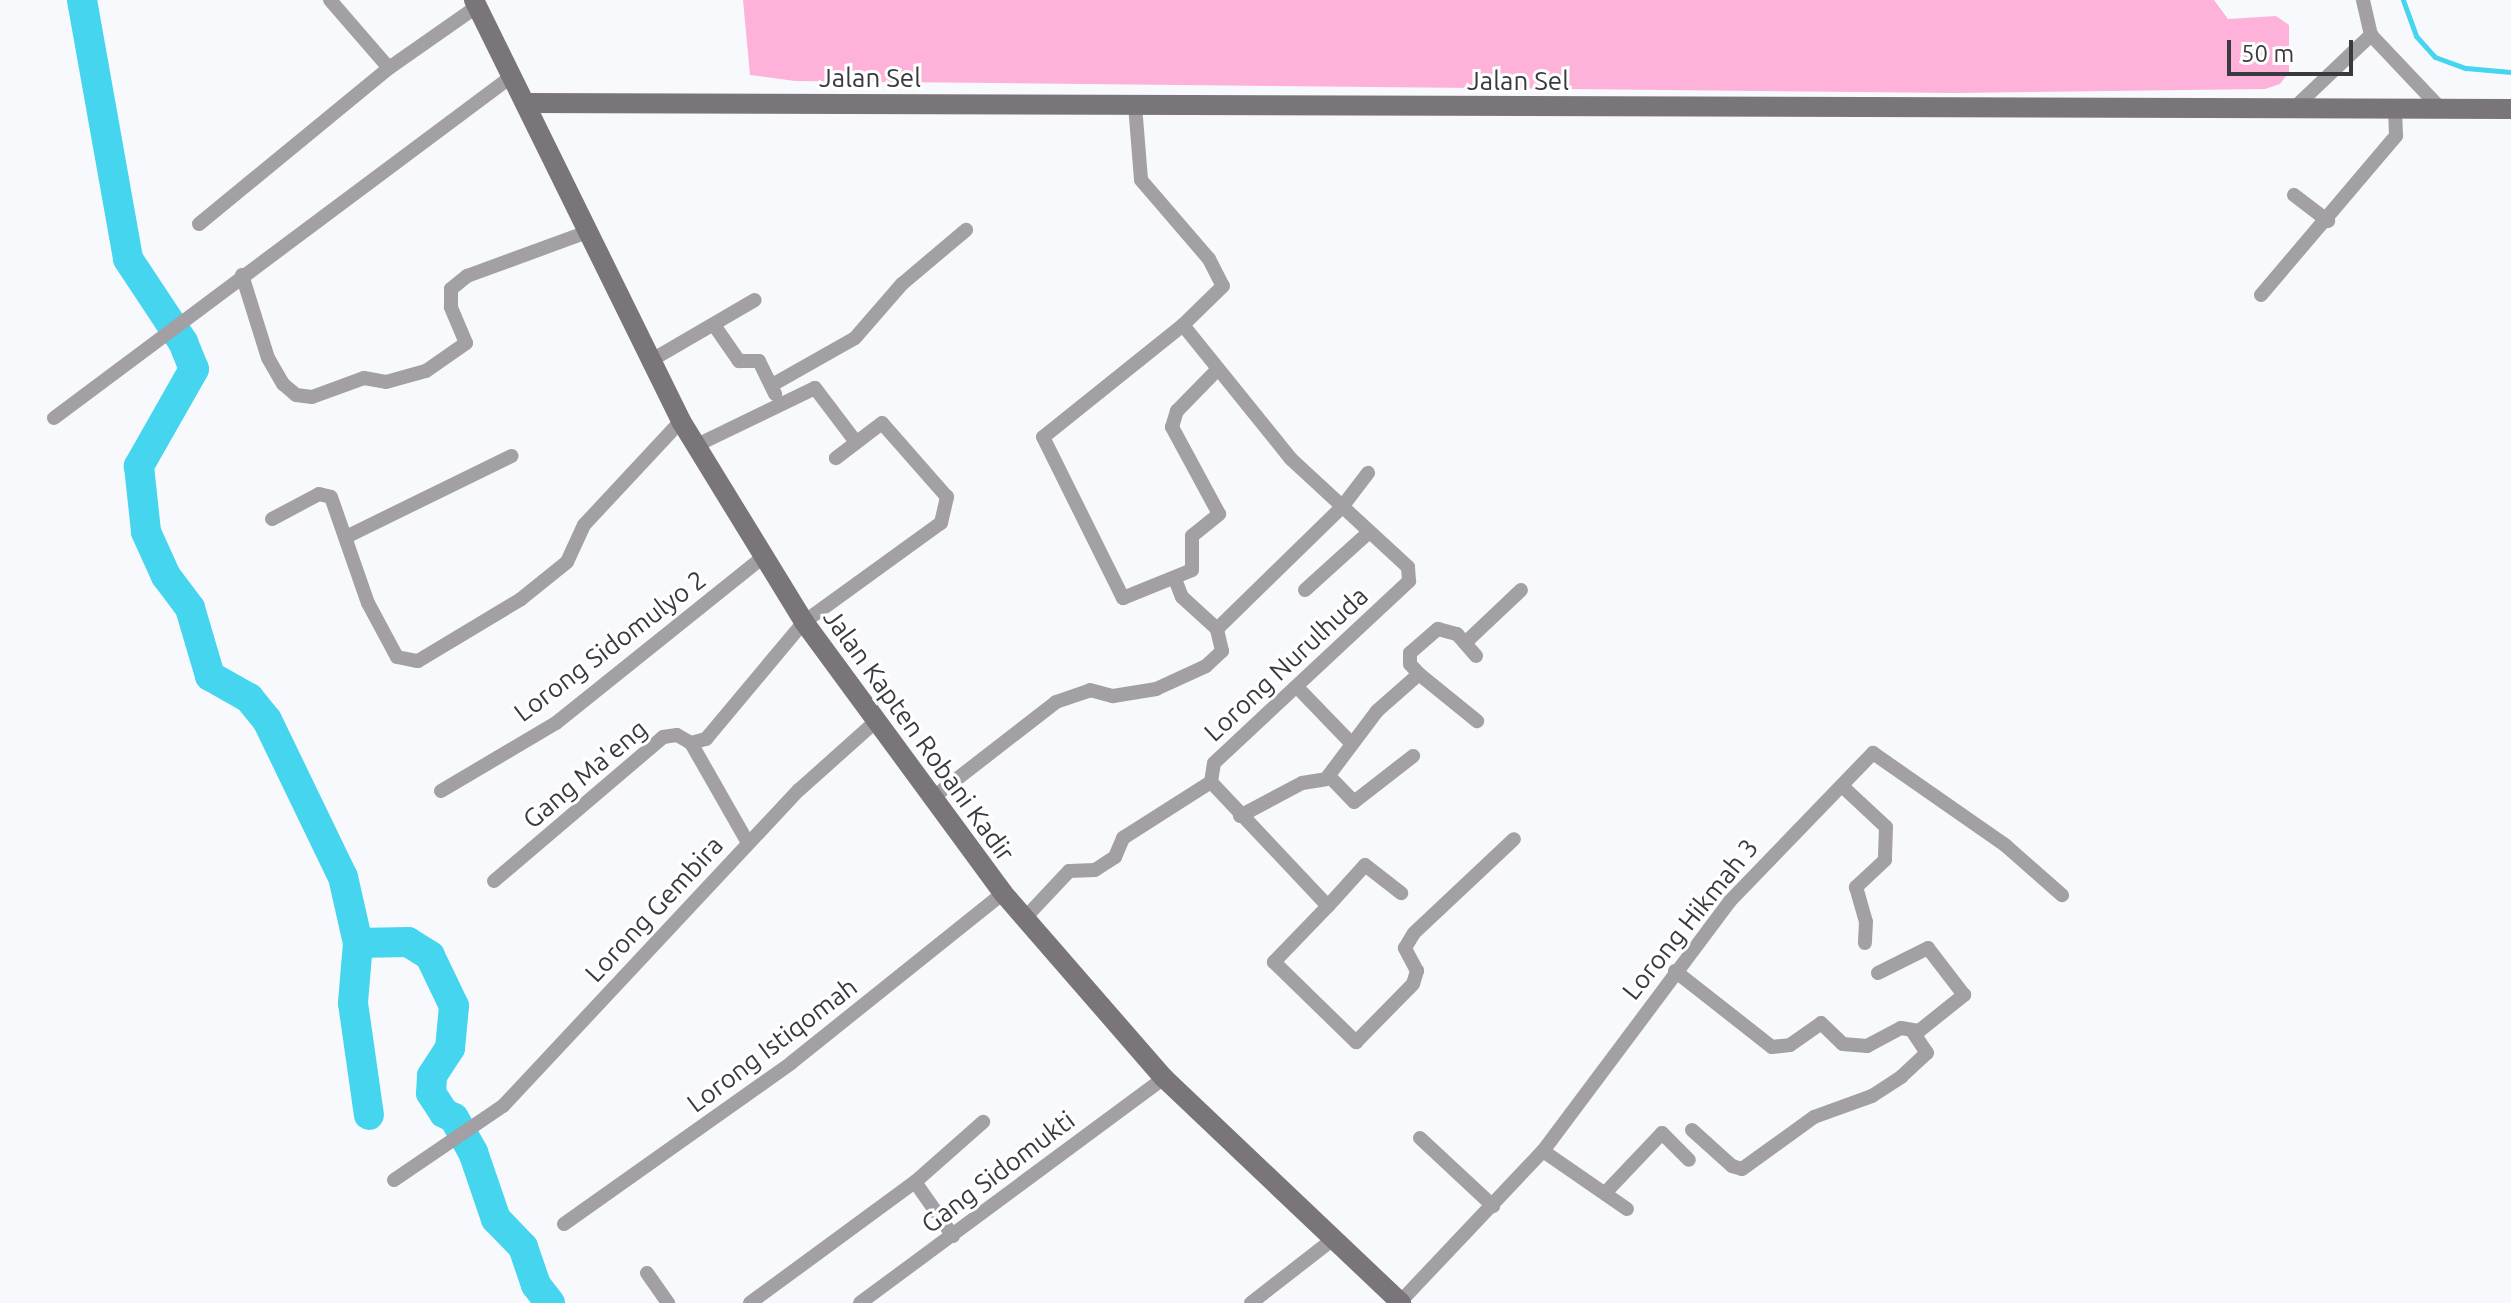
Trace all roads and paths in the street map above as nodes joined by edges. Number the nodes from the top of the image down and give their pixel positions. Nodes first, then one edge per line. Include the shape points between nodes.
1 (330, 0) edge
2 (2363, 0) edge
3 (475, 3) edge
4 (2371, 35) junction
5 (389, 68) junction
6 (508, 79) junction
7 (525, 103) junction
8 (1135, 105) junction
9 (2395, 107) junction
10 (2439, 107) junction
11 (2293, 109) junction
12 (2511, 109) edge
13 (2294, 195) dead end
14 (2328, 221) junction
15 (199, 224) dead end
16 (966, 230) dead end
17 (587, 232) junction
18 (242, 275) junction
19 (2261, 295) dead end
20 (755, 300) dead end
21 (714, 325) junction
22 (1183, 325) junction
23 (650, 361) junction
24 (801, 369) junction
25 (1216, 371) junction
26 (772, 385) junction
27 (812, 389) junction
28 (778, 406) junction
29 (54, 418) dead end
30 (681, 421) junction
31 (856, 442) junction
32 (695, 446) junction
33 (511, 456) dead end
34 (836, 458) dead end
35 (1368, 473) dead end
36 (1342, 507) junction
37 (272, 519) dead end
38 (1368, 533) junction
39 (348, 536) junction
40 (761, 559) junction
41 (1175, 579) junction
42 (1305, 590) dead end
43 (1521, 590) dead end
44 (804, 622) junction
45 (1217, 629) junction
46 (1465, 643) junction
47 (1476, 656) dead end
48 (1419, 674) junction
49 (1297, 687) junction
50 (1477, 721) dead end
51 (875, 722) junction
52 (691, 743) junction
53 (1352, 744) junction
54 (1413, 756) dead end
55 (1329, 776) junction
56 (1211, 782) junction
57 (1842, 786) junction
58 (441, 791) dead end
59 (931, 799) junction
60 (1240, 816) junction
61 (1514, 839) dead end
62 (748, 843) junction
63 (494, 881) dead end
64 (1003, 893) junction
65 (1401, 893) dead end
66 (2062, 895) dead end
67 (1328, 906) junction
68 (1024, 919) junction
69 (1865, 943) dead end
70 (1675, 971) junction
71 (1878, 973) dead end
72 (1912, 1031) junction
73 (1164, 1078) junction
74 (983, 1122) dead end
75 (1692, 1130) dead end
76 (1420, 1138) dead end
77 (1543, 1151) junction
78 (1689, 1160) dead end
79 (394, 1180) dead end
80 (915, 1182) junction
81 (1607, 1191) junction
82 (1493, 1206) junction
83 (1627, 1209) dead end
84 (564, 1224) dead end
85 (953, 1236) junction
86 (1332, 1240) junction
87 (647, 1273) dead end
88 (668, 1303) edge
89 (750, 1303) edge
90 (860, 1303) edge
91 (1251, 1303) edge
92 (1401, 1303) edge

1 - 5 street
2 - 4 street
3 - 5 street
3 - 6 street, Jalan Kapten Robani Kadir
4 - 10 street
4 - 11 street
5 - 15 street
6 - 7 street, Jalan Kapten Robani Kadir
6 - 18 street
7 - 8 street, Jalan Sel
7 - 17 street, Jalan Kapten Robani Kadir
8 - 11 street, Jalan Sel
8 - 22 street via 1141,180 1223,280 1222,290
9 - 10 street, Jalan Sel
9 - 11 street, Jalan Sel
9 - 14 street via 2396,136
10 - 12 street, Jalan Sel
13 - 14 street
14 - 19 street
16 - 24 street via 902,284 855,338
17 - 18 street via 467,276 451,289 451,307 466,343 426,371 386,382 364,378 312,397 296,395 283,384 268,358
17 - 23 street, Jalan Kapten Robani Kadir
18 - 29 street
20 - 21 street
21 - 23 street
21 - 26 street via 739,361 759,361
22 - 25 street
22 - 41 street via 1050,428 1042,442 1123,598
23 - 30 street, Jalan Kapten Robani Kadir
24 - 26 street
24 - 27 street
25 - 36 street via 1291,459
25 - 41 street via 1172,421 1175,437 1219,511 1192,536 1192,570
26 - 28 street
27 - 28 street
27 - 31 street via 821,391
28 - 32 street
30 - 32 street, Jalan Kapten Robani Kadir
30 - 39 street via 584,525 567,562 521,599 418,661 397,657 368,603
31 - 34 street
31 - 44 street, Gang Ma'eng via 882,423 949,502 941,523
32 - 40 street, Jalan Kapten Robani Kadir
33 - 39 street
35 - 36 street
36 - 38 street
36 - 45 street
37 - 39 street via 325,494 335,503
38 - 42 street
38 - 49 street, Lorong Nurulhuda via 1408,567 1407,585
40 - 44 street, Jalan Kapten Robani Kadir
40 - 58 street, Lorong Sidomulyo 2 via 556,723
41 - 45 street via 1182,597
43 - 46 street
44 - 51 street, Jalan Kapten Robani Kadir
44 - 52 street, Gang Ma'eng via 714,730
45 - 59 street via 1222,651 1192,675 1156,689 1113,696 1090,690 1056,702
46 - 47 street
46 - 48 street via 1451,630 1438,629 1410,653 1410,664
48 - 50 street
48 - 53 street via 1377,711
49 - 53 street
49 - 56 street, Lorong Nurulhuda via 1214,763
51 - 59 street, Jalan Kapten Robani Kadir
51 - 62 street, Lorong Gembira
52 - 62 street
52 - 63 street, Gang Ma'eng via 677,735 663,737
53 - 55 street
54 - 55 street via 1354,802
55 - 60 street via 1302,783
56 - 60 street
56 - 68 street, Lorong Nurulhuda via 1123,838 1117,855 1095,870 1069,871
57 - 66 street, Lorong Hikmah 3 via 1873,753 2005,845
57 - 69 street via 1887,831 1885,860 1856,887 1866,922
57 - 70 street, Lorong Hikmah 3 via 1775,850
59 - 64 street, Jalan Kapten Robani Kadir
60 - 67 street
61 - 67 street via 1414,933 1405,948 1417,971 1413,984 1356,1042 1274,962
62 - 79 street, Lorong Gembira via 503,1106
64 - 68 street, Jalan Kapten Robani Kadir
64 - 84 street, Lorong Istiqomah via 791,1063
65 - 67 street via 1365,865
68 - 73 street, Jalan Kapten Robani Kadir
70 - 72 street via 1772,1047 1790,1045 1821,1023 1855,1048 1901,1028
70 - 77 street, Lorong Hikmah 3
71 - 72 street via 1928,948 1963,993
72 - 75 street via 1927,1053 1901,1077 1872,1096 1814,1117 1742,1169
73 - 85 street, Gang Sidomukti
73 - 86 street, Jalan Kapten Robani Kadir
74 - 80 street
76 - 82 street
77 - 81 street
77 - 82 street, Lorong Hikmah 3
78 - 81 street via 1662,1133
80 - 85 street
80 - 89 street
81 - 83 street
82 - 92 street, Lorong Hikmah 3
85 - 90 street, Gang Sidomukti
86 - 91 street
86 - 92 street, Jalan Kapten Robani Kadir
87 - 88 street

